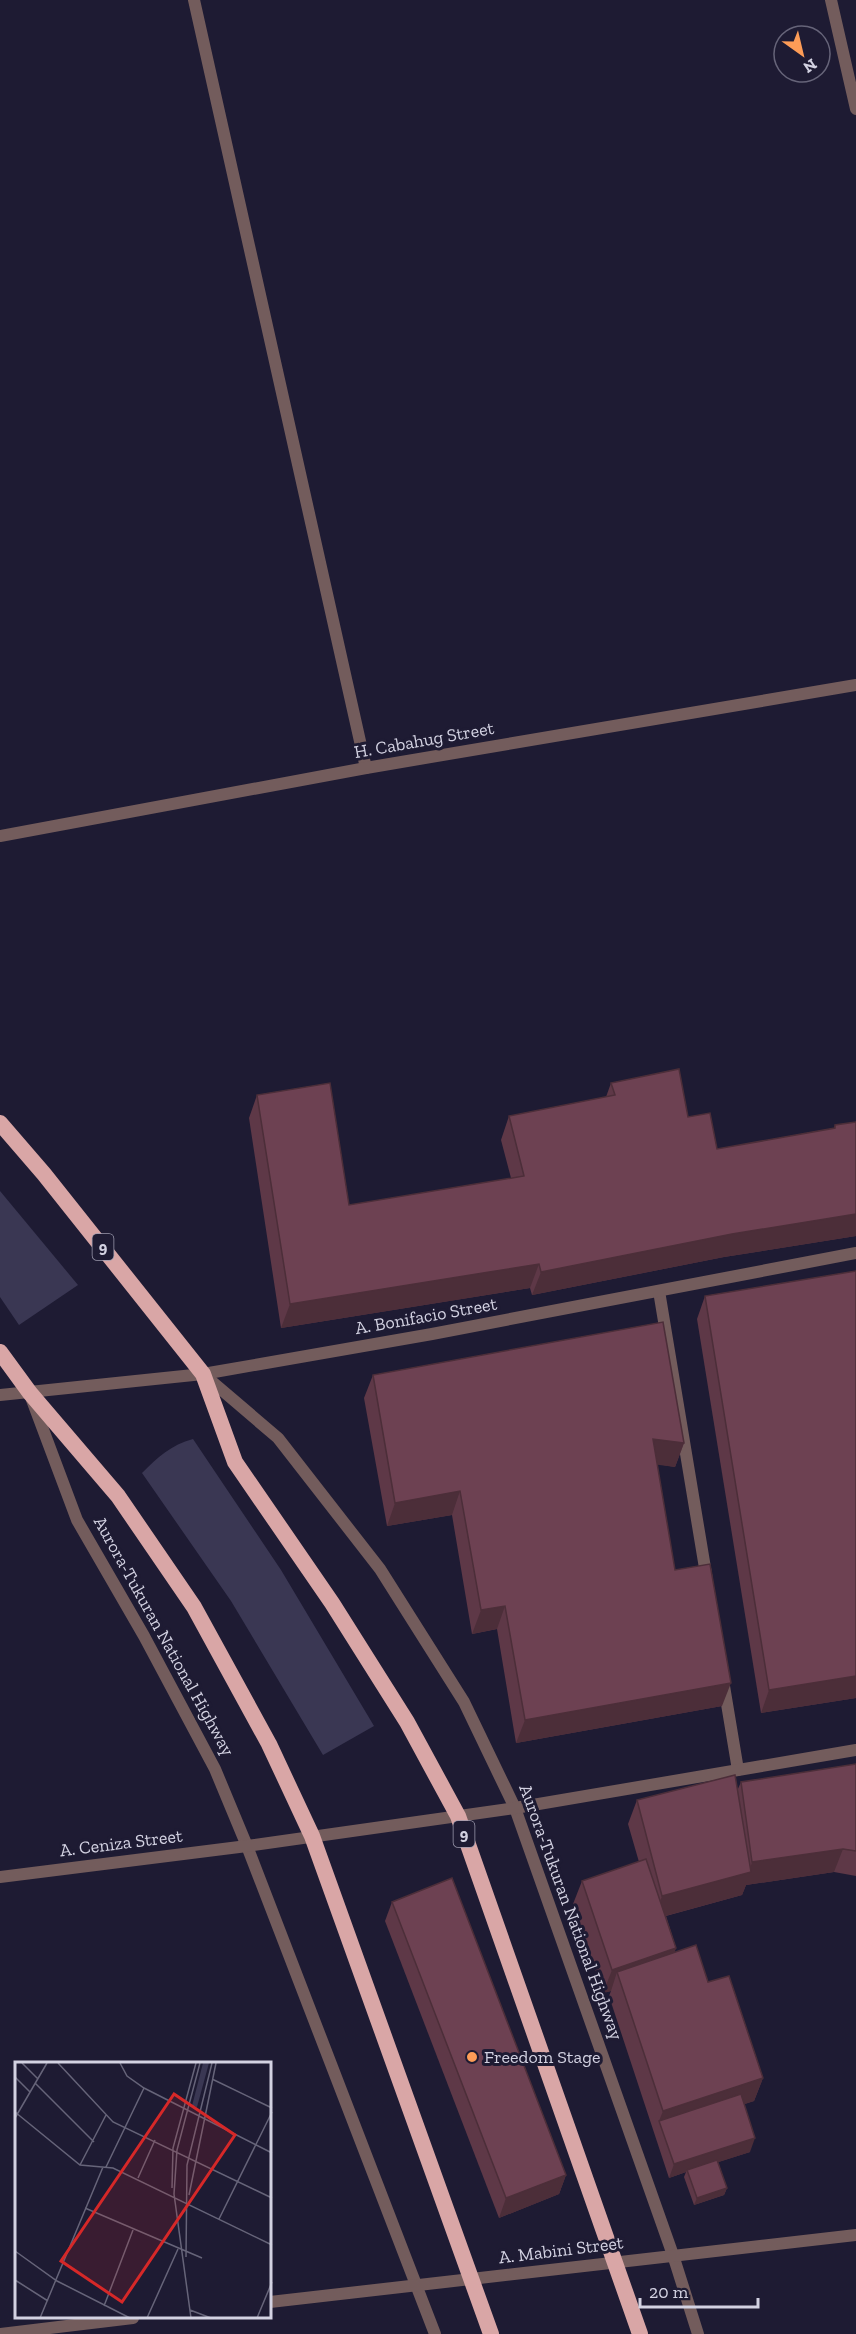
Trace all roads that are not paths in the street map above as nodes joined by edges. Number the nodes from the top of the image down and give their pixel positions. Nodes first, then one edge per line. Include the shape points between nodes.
1 (194, 0) edge
2 (831, 0) edge
3 (856, 109) edge
4 (856, 685) edge
5 (366, 768) junction
6 (0, 836) edge
7 (0, 1123) edge
8 (856, 1253) edge
9 (659, 1291) junction
10 (0, 1352) edge
11 (203, 1374) junction
12 (30, 1393) junction
13 (0, 1395) edge
14 (709, 1595) edge
15 (720, 1665) edge
16 (856, 1750) edge
17 (738, 1770) junction
18 (515, 1808) junction
19 (458, 1816) junction
20 (312, 1836) junction
21 (247, 1846) junction
22 (0, 1877) edge
23 (856, 2235) edge
24 (673, 2255) junction
25 (615, 2261) junction
26 (471, 2278) junction
27 (417, 2285) junction
28 (272, 2302) edge
29 (125, 2319) edge
30 (0, 2334) edge
31 (435, 2334) edge
32 (492, 2334) edge
33 (640, 2334) edge
34 (698, 2334) edge

1 - 5 street
2 - 3 street
4 - 5 street, H. Cabahug Street
5 - 6 street, H. Cabahug Street
7 - 11 highway, Aurora-Tukuran National Highway / 9
8 - 9 street, A. Bonifacio Street
9 - 11 street, A. Bonifacio Street
9 - 14 street
10 - 12 highway, Aurora-Tukuran National Highway
11 - 12 street, A. Bonifacio Street
11 - 18 street, Aurora-Tukuran National Highway / 9 via 278,1438 380,1569 464,1702
11 - 19 highway, Aurora-Tukuran National Highway / 9 via 235,1462 376,1672
12 - 13 street, A. Bonifacio Street
12 - 20 highway, Aurora-Tukuran National Highway via 118,1496 194,1607 269,1744
12 - 21 street, Aurora-Tukuran National Highway via 77,1520 215,1769
15 - 17 street
16 - 17 street, A. Ceniza Street
17 - 18 street, A. Ceniza Street
18 - 19 street, A. Ceniza Street
18 - 24 street, Aurora-Tukuran National Highway / 9
19 - 20 street, A. Ceniza Street
19 - 25 highway, Aurora-Tukuran National Highway / 9
20 - 21 street, A. Ceniza Street
20 - 26 highway, Aurora-Tukuran National Highway
21 - 22 street, A. Ceniza Street
21 - 27 street, Aurora-Tukuran National Highway
23 - 24 street, A. Mabini Street
24 - 25 street, A. Mabini Street
24 - 34 street, Aurora-Tukuran National Highway / 9
25 - 26 street, A. Mabini Street
25 - 33 highway, Aurora-Tukuran National Highway / 9
26 - 27 street, A. Mabini Street
26 - 32 highway, Aurora-Tukuran National Highway
27 - 28 street, A. Mabini Street
27 - 31 street, Aurora-Tukuran National Highway
29 - 30 street

